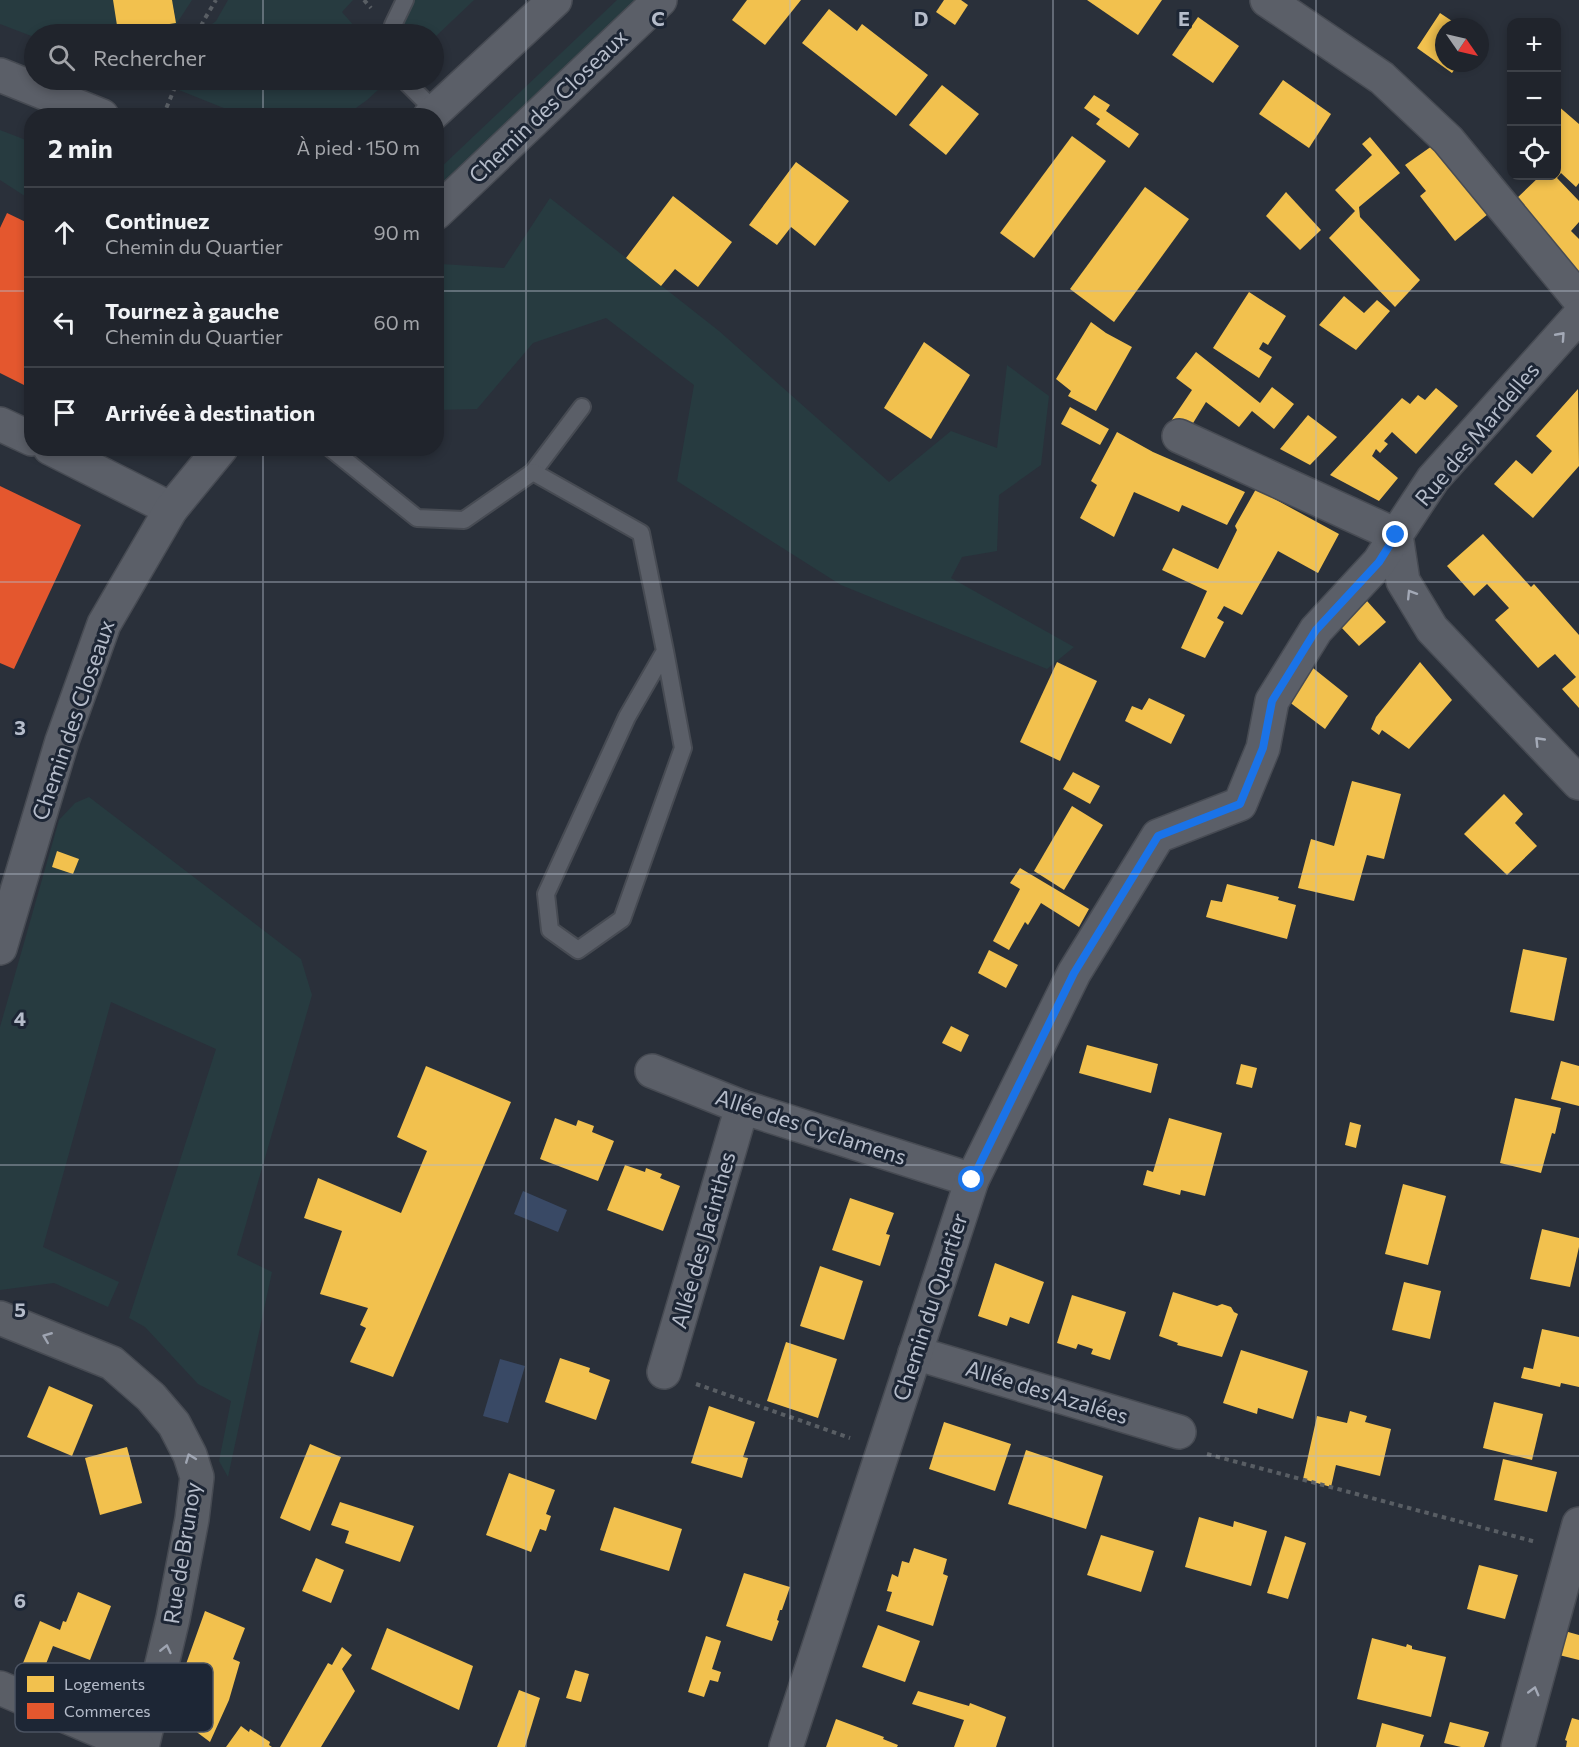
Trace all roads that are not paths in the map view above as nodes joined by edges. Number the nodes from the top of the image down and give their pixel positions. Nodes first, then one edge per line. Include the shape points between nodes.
1 (405, 0) edge
2 (555, 0) edge
3 (660, 0) edge
4 (1267, 0) edge
5 (394, 24) edge
6 (0, 75) edge
7 (24, 85) edge
8 (37, 90) edge
9 (413, 90) edge
10 (82, 108) edge
11 (429, 108) edge
12 (438, 108) edge
13 (444, 205) edge
14 (1579, 299) edge
15 (1579, 316) edge
16 (582, 407) dead end
17 (0, 424) edge
18 (24, 436) edge
19 (1179, 436) dead end
20 (66, 456) edge
21 (214, 456) edge
22 (340, 456) edge
23 (533, 472) junction
24 (171, 509) junction
25 (1396, 535) junction
26 (665, 651) junction
27 (1579, 783) edge
28 (0, 948) edge
29 (652, 1071) dead end
30 (742, 1107) junction
31 (972, 1180) junction
32 (0, 1318) edge
33 (915, 1353) junction
34 (664, 1372) road end
35 (1179, 1432) road end
36 (1575, 1538) edge
37 (162, 1663) edge
38 (0, 1688) edge
39 (15, 1694) edge
40 (103, 1732) edge
41 (146, 1732) edge
42 (138, 1747) edge
43 (142, 1747) edge
44 (786, 1747) edge
45 (1518, 1747) edge

1 - 5 lane
2 - 12 street
3 - 13 street, Chemin des Closeaux
4 - 14 street via 1382,78 1448,140
6 - 7 street
8 - 10 street
9 - 11 lane
25 -> 15 street, Rue des Mardelles via 1433,479
16 - 23 lane
17 - 18 street
19 - 25 street
20 - 24 street
21 - 24 street, Chemin des Closeaux
22 - 23 lane via 417,518 464,520
23 - 26 lane via 641,533
24 - 28 street, Chemin des Closeaux via 104,624 62,741
27 -> 25 street via 1432,629 1403,581
25 - 31 street, Chemin du Quartier via 1379,562 1316,630 1272,701 1263,748 1240,804 1158,836 1074,973
26 - 26 lane via 627,717 546,894 550,930 578,950 622,919 683,748
29 - 30 street, Allée des Cyclamens
30 - 31 street, Allée des Cyclamens
30 - 34 street, Allée des Jacinthes
31 - 33 street, Chemin du Quartier
37 -> 32 street, Rue de Brunoy via 192,1520 197,1477 190,1455 174,1424 151,1397 112,1363
33 - 35 street, Allée des Azalées
33 - 44 street, Chemin du Quartier
45 -> 36 street
38 - 39 street
40 - 42 street
43 -> 41 street, Rue de Brunoy

